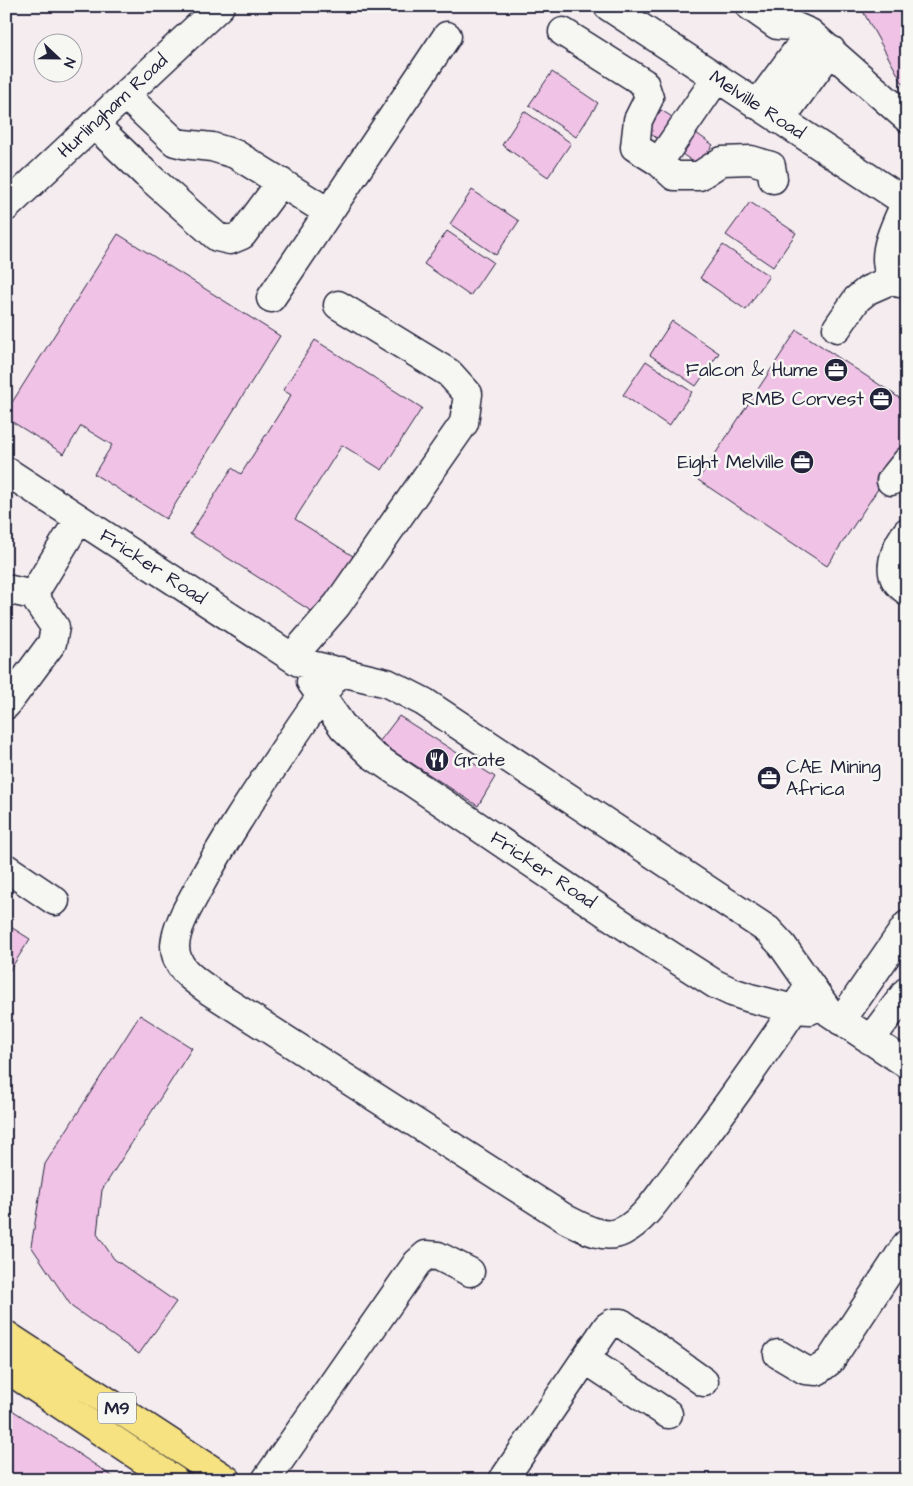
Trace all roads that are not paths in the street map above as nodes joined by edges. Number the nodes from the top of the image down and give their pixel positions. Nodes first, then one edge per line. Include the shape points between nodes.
1 (220, 6) edge
2 (608, 6) edge
3 (750, 6) edge
4 (563, 32) dead end
5 (810, 33) junction
6 (447, 36) dead end
7 (831, 50) junction
8 (716, 78) junction
9 (125, 95) junction
10 (757, 105) junction
11 (907, 118) edge
12 (780, 120) junction
13 (94, 124) junction
14 (175, 142) junction
15 (659, 162) junction
16 (146, 174) junction
17 (773, 179) dead end
18 (280, 182) junction
19 (906, 203) edge
20 (6, 207) edge
21 (328, 212) junction
22 (907, 256) edge
23 (900, 284) edge
24 (271, 298) dead end
25 (338, 305) dead end
26 (837, 328) dead end
27 (6, 471) edge
28 (80, 519) junction
29 (907, 532) edge
30 (6, 589) edge
31 (907, 591) edge
32 (33, 596) junction
33 (296, 660) junction
34 (340, 671) junction
35 (320, 696) junction
36 (6, 705) edge
37 (6, 868) edge
38 (54, 901) dead end
39 (902, 940) edge
40 (810, 985) junction
41 (907, 991) edge
42 (794, 1009) junction
43 (835, 1016) junction
44 (870, 1040) junction
45 (907, 1064) edge
46 (907, 1244) edge
47 (470, 1272) dead end
48 (6, 1335) edge
49 (778, 1354) dead end
50 (585, 1359) junction
51 (6, 1368) edge
52 (704, 1382) dead end
53 (668, 1414) dead end
54 (174, 1480) edge
55 (227, 1480) edge
56 (266, 1480) edge
57 (503, 1480) edge

1 - 9 street, Hurlingham Road
2 - 8 street, Melville Road
3 - 5 street via 777,25 794,26
4 - 15 street via 644,84 649,98 638,120 635,147
5 - 7 street
5 - 10 street
6 - 21 street
7 - 11 street
7 - 12 street
8 - 10 street, Melville Road
8 - 15 street
9 - 13 street, Hurlingham Road
9 - 14 street
10 - 12 street, Melville Road
12 - 19 street, Melville Road
13 - 16 street
13 - 20 street, Hurlingham Road
14 - 16 street
14 - 18 street via 236,154
15 - 17 street via 674,176 699,176 722,161 751,160 771,166
16 - 18 street via 217,237 230,240 242,235
18 - 21 street
19 - 23 street via 892,233 887,262
21 - 24 street
22 - 23 street
23 - 26 street via 868,290 857,299
25 - 33 street via 449,373 468,394 464,423
27 - 28 street, Fricker Road
28 - 32 street
28 - 33 street, Fricker Road
29 - 31 street via 900,542 893,567 895,580
30 - 32 street
32 - 36 street via 55,628 52,643
33 - 34 street, Fricker Road
33 - 35 street, Fricker Road
34 - 35 street
34 - 40 street, Fricker Road via 387,683 424,702 768,930
35 - 42 street, Fricker Road via 343,727 372,755 637,934 715,984
35 - 42 street via 242,813 180,928 175,946 178,961 188,974 211,992 566,1219 609,1234 622,1232 638,1220 655,1200
37 - 38 street
39 - 43 street
40 - 42 street
40 - 43 street, Fricker Road
41 - 44 street
42 - 43 street, Fricker Road
43 - 44 street, Fricker Road
44 - 45 street, Fricker Road
46 - 49 street via 830,1361 817,1371 805,1370
47 - 56 street via 438,1256 426,1255 417,1263
48 - 55 main road, M9
50 - 52 street via 606,1327 621,1323
50 - 53 street
50 - 57 street
51 - 54 main road, M9

